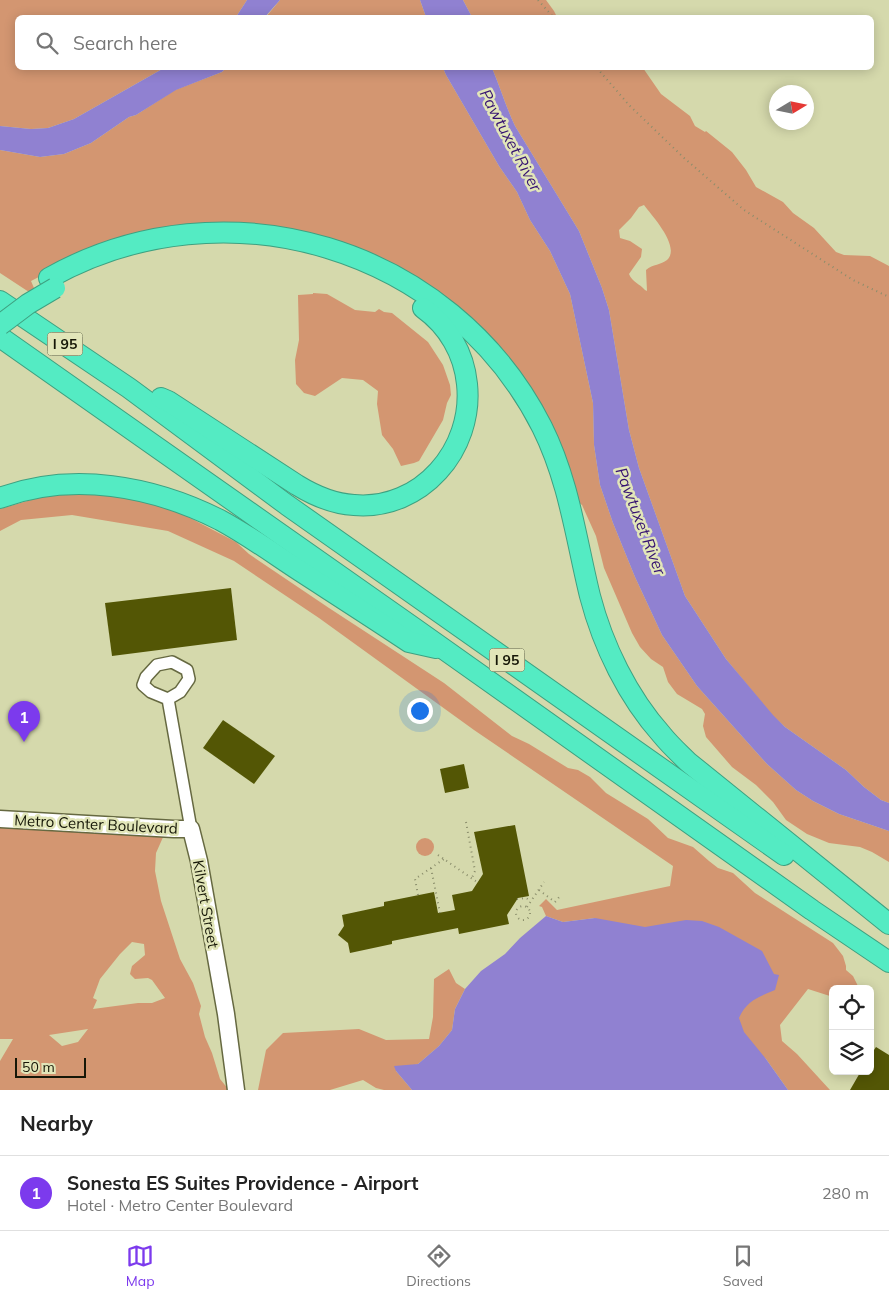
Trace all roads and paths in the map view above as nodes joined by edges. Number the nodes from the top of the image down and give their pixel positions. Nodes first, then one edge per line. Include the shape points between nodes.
1 (538, 0) edge
2 (551, 15) edge
3 (598, 70) edge
4 (52, 283) junction
5 (889, 297) edge
6 (0, 300) edge
7 (0, 312) edge
8 (0, 325) edge
9 (0, 337) edge
10 (129, 388) junction
11 (0, 498) edge
12 (444, 650) junction
13 (168, 698) dead end
14 (0, 819) edge
15 (466, 822) dead end
16 (191, 829) junction
17 (438, 855) dead end
18 (444, 859) junction
19 (431, 868) junction
20 (472, 878) junction
21 (477, 882) dead end
22 (544, 882) dead end
23 (539, 890) junction
24 (561, 894) dead end
25 (418, 896) dead end
26 (517, 899) dead end
27 (531, 901) junction
28 (513, 906) dead end
29 (527, 907) junction
30 (517, 908) junction
31 (440, 913) dead end
32 (889, 925) edge
33 (889, 962) edge
34 (236, 1090) edge

1 - 2 path
3 - 5 path via 636,112 744,210 853,280
4 - 7 highway via 31,289
4 - 8 highway, bridge
4 - 10 highway via 121,259 174,247 246,244 319,257 382,282 412,299 439,321 459,352 468,400 461,436 435,474 418,489 396,499 355,506 325,500 306,491 168,401
4 - 32 highway via 62,271 138,243 192,233 228,232 302,240 341,252 380,268 436,302 472,332 495,357 542,427 566,488 598,620 610,651 639,706 661,735 688,762
6 - 10 highway, I 95
9 - 12 highway, I 95
10 - 32 highway, I 95 via 294,510 703,799
11 - 12 highway via 37,488 84,484 136,490 172,500 222,522 408,642
12 - 33 highway, I 95
13 - 16 street, Kilvert Street
14 - 16 street, Metro Center Boulevard
15 - 20 path via 476,871
16 - 34 street, Kilvert Street via 226,1014
17 - 18 path
18 - 19 path
18 - 20 path
19 - 25 path via 415,879
19 - 31 path
20 - 21 path
22 - 23 path
23 - 24 path via 556,902
23 - 27 path
26 - 27 path
27 - 29 path
28 - 30 path
29 - 30 path
29 - 30 path via 530,915 523,920 516,915

